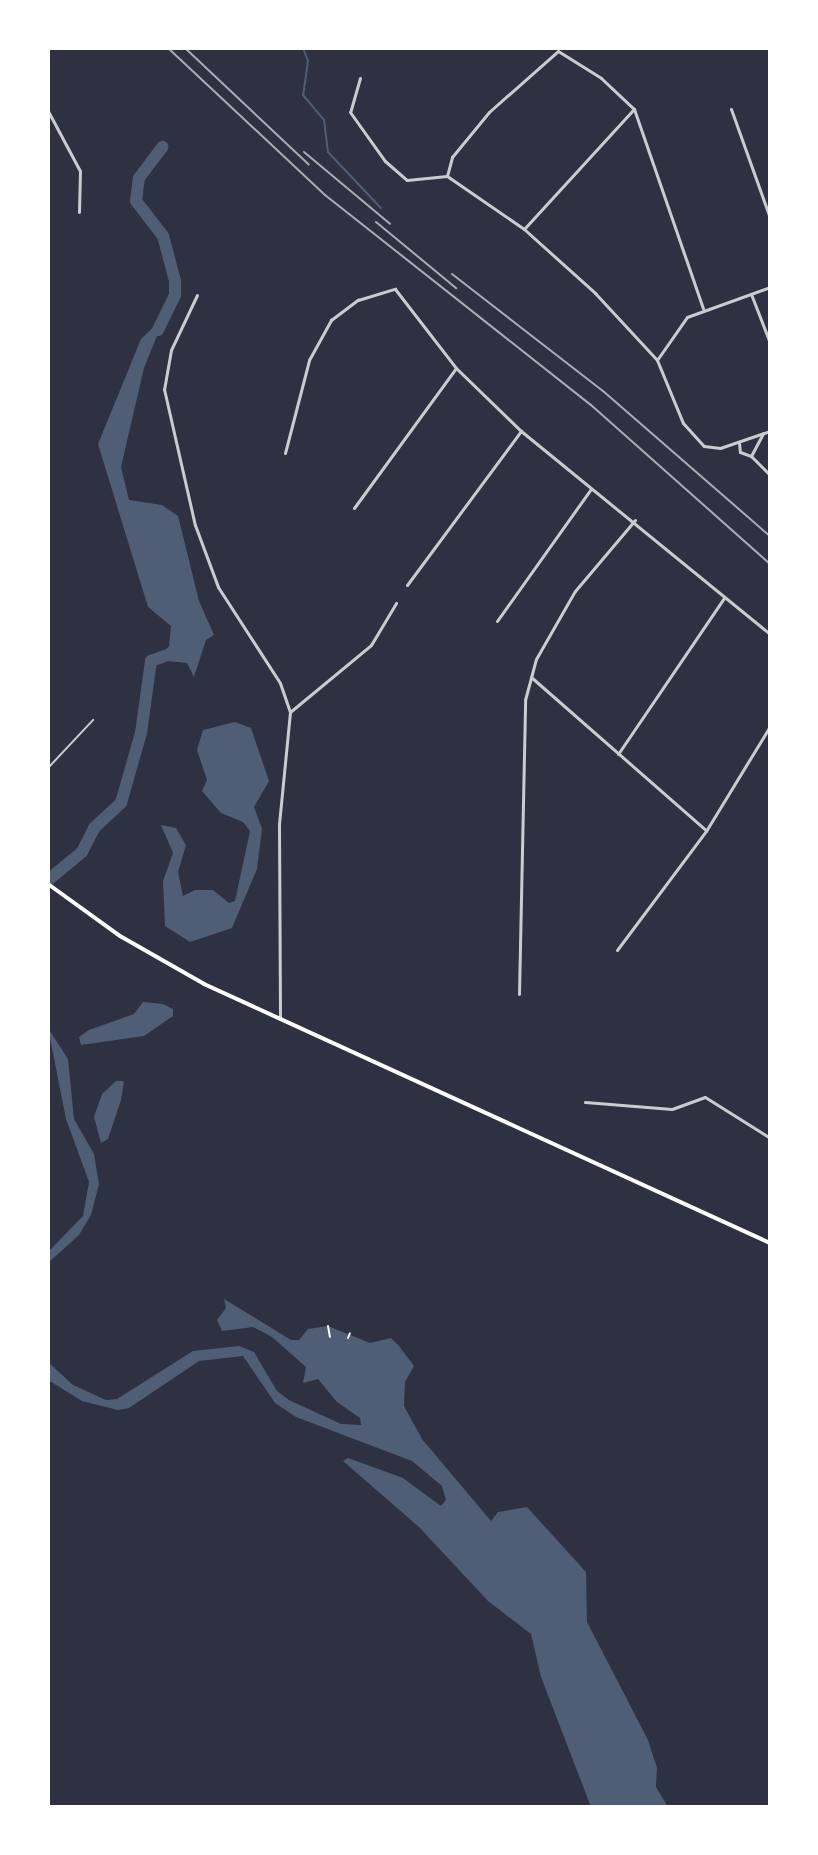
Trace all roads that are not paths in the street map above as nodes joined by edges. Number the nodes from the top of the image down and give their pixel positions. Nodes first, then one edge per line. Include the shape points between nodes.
1 (360, 78) dead end
2 (634, 109) junction
3 (731, 109) dead end
4 (48, 111) edge
5 (447, 176) junction
6 (79, 212) dead end
7 (770, 218) edge
8 (524, 229) junction
9 (770, 287) edge
10 (751, 294) junction
11 (197, 295) dead end
12 (703, 308) junction
13 (770, 343) edge
14 (657, 360) junction
15 (456, 368) junction
16 (521, 431) junction
17 (770, 431) edge
18 (763, 433) junction
19 (739, 443) junction
20 (285, 453) dead end
21 (751, 456) junction
22 (770, 475) edge
23 (590, 490) junction
24 (354, 508) dead end
25 (635, 520) junction
26 (407, 585) dead end
27 (724, 598) junction
28 (396, 603) dead end
29 (497, 621) dead end
30 (770, 634) edge
31 (531, 677) junction
32 (290, 712) junction
33 (93, 720) dead end
34 (770, 726) edge
35 (618, 754) junction
36 (48, 768) edge
37 (706, 831) junction
38 (48, 884) edge
39 (617, 950) dead end
40 (519, 994) dead end
41 (280, 1018) junction
42 (585, 1102) dead end
43 (770, 1138) edge
44 (770, 1243) edge

1 - 5 street via 350,112 385,161 407,180
2 - 5 street via 601,78 558,51 489,112 452,157
2 - 8 street
2 - 12 street
3 - 7 street
4 - 6 street via 80,171
5 - 8 street
8 - 14 street via 595,293
9 - 10 street
10 - 12 street
10 - 13 street
11 - 32 street via 171,350 164,389 195,525 218,587 280,683
12 - 14 street via 687,317
14 - 19 street via 683,423 704,446
15 - 16 street
15 - 20 street via 395,289 358,300 331,320 305,371
15 - 24 street
16 - 23 street
16 - 26 street
17 - 18 street
18 - 19 street
18 - 21 street
19 - 21 street via 740,452
21 - 22 street
23 - 25 street
23 - 29 street
25 - 27 street
25 - 31 street via 575,591
27 - 30 street
27 - 35 street
28 - 32 street via 371,645
31 - 35 street
31 - 40 street via 522,761
32 - 41 street via 279,824
33 - 36 lane
34 - 37 street
35 - 37 street
37 - 39 street
38 - 41 main road via 157,960
41 - 44 main road
42 - 43 street via 672,1109 705,1097

